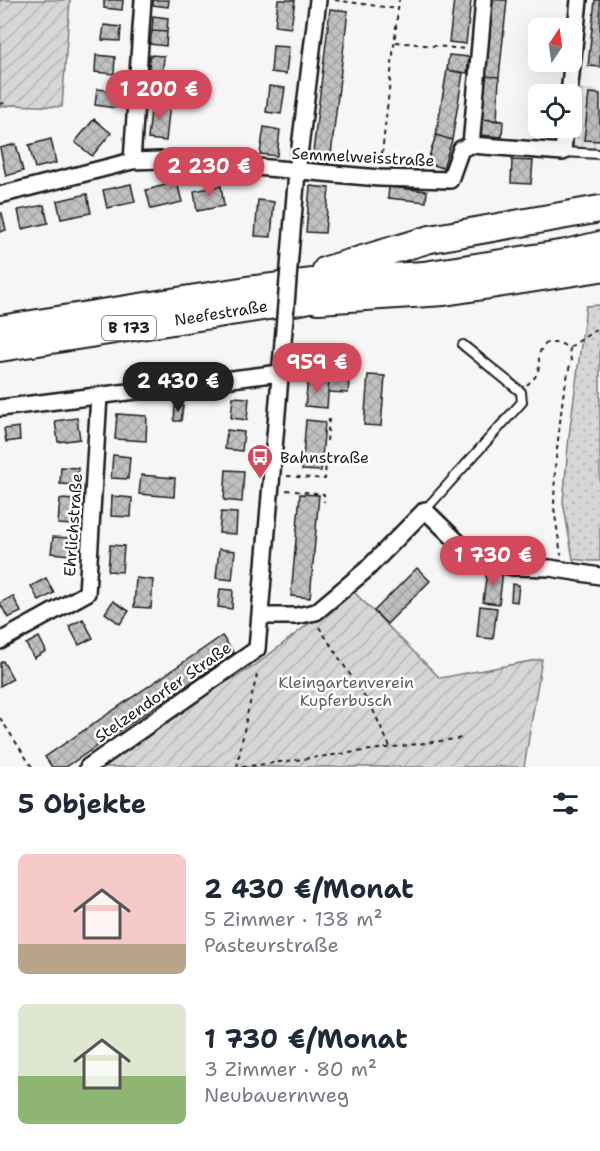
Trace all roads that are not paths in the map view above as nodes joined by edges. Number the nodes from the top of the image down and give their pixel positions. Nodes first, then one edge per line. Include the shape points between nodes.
1 (143, 0) edge
2 (318, 0) edge
3 (484, 0) edge
4 (579, 0) edge
5 (570, 84) edge
6 (564, 138) edge
7 (471, 145) junction
8 (563, 152) junction
9 (600, 154) edge
10 (132, 161) junction
11 (297, 172) junction
12 (0, 195) edge
13 (600, 209) edge
14 (600, 227) edge
15 (600, 245) edge
16 (600, 268) edge
17 (304, 286) junction
18 (0, 329) edge
19 (463, 345) dead end
20 (0, 348) edge
21 (280, 373) junction
22 (99, 396) junction
23 (0, 408) edge
24 (425, 510) junction
25 (600, 576) edge
26 (260, 616) junction
27 (0, 641) edge
28 (88, 767) edge

1 - 10 street
2 - 11 street, Stelzendorfer Straße
3 - 7 street
4 - 5 street
6 - 8 street
7 - 8 street
7 - 11 street, Semmelweisstraße via 461,149 450,180
8 - 9 lane
10 - 11 street, Semmelweisstraße via 223,164
10 - 12 street, Semmelweisstraße
11 - 21 street, Stelzendorfer Straße, bridge
13 - 17 highway via 430,239
14 - 17 highway
15 - 17 highway, Neefestraße / B 173 via 404,277
16 - 17 highway via 444,292
17 - 18 highway, Neefestraße / B 173 via 236,291
17 - 20 highway, Neefestraße / B 173
19 - 24 lane via 521,392 522,402
21 - 22 street
21 - 26 street, Stelzendorfer Straße
22 - 23 street
22 - 27 street, Ehrlichstraße via 87,593
24 - 25 street via 472,556 484,561
24 - 26 street via 346,589 310,615
26 - 28 street, Stelzendorfer Straße via 257,649

